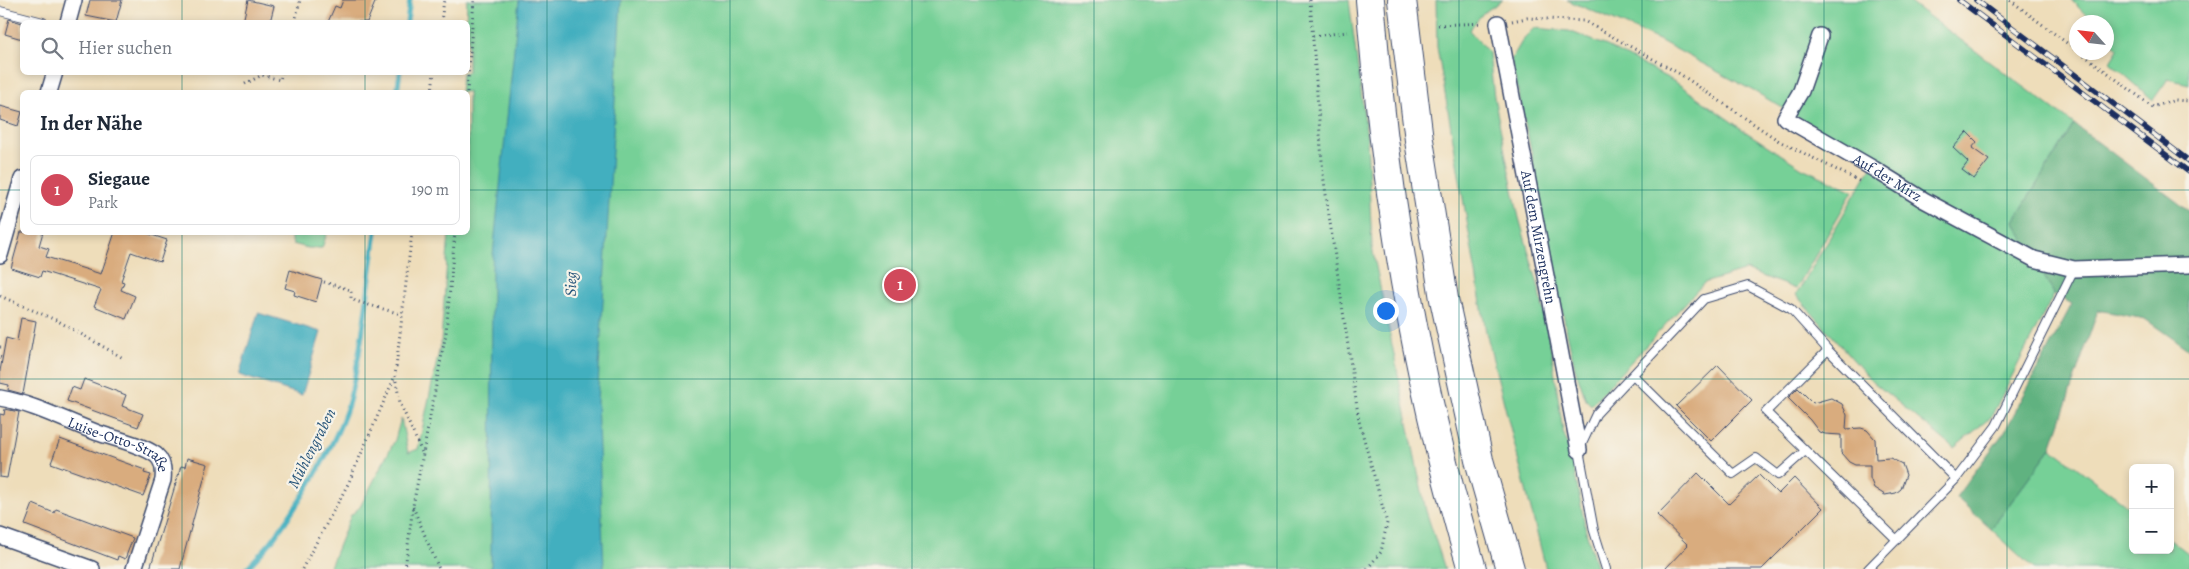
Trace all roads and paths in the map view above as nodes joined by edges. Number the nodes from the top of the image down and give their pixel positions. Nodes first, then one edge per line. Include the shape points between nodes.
1 (74, 0) edge
2 (300, 0) edge
3 (444, 0) edge
4 (474, 0) edge
5 (1310, 0) edge
6 (1370, 0) edge
7 (1402, 0) edge
8 (2010, 0) edge
9 (0, 11) edge
10 (35, 20) edge
11 (69, 20) edge
12 (295, 20) edge
13 (441, 20) edge
14 (1498, 23) junction
15 (1438, 24) dead end
16 (1348, 32) dead end
17 (1313, 36) junction
18 (1820, 36) dead end
19 (2069, 45) edge
20 (470, 53) edge
21 (2091, 60) edge
22 (54, 75) edge
23 (262, 75) edge
24 (262, 75) edge
25 (281, 75) edge
26 (434, 75) edge
27 (468, 75) edge
28 (246, 84) dead end
29 (50, 90) edge
30 (432, 90) edge
31 (467, 90) edge
32 (2189, 101) edge
33 (1866, 183) dead end
34 (20, 186) edge
35 (412, 235) edge
36 (455, 235) edge
37 (0, 255) edge
38 (2189, 265) edge
39 (2074, 269) junction
40 (324, 282) dead end
41 (0, 296) edge
42 (401, 314) junction
43 (1828, 350) junction
44 (123, 358) dead end
45 (1633, 375) junction
46 (394, 376) junction
47 (0, 398) edge
48 (1579, 450) junction
49 (1805, 451) junction
50 (424, 455) junction
51 (1479, 460) junction
52 (1956, 479) junction
53 (413, 506) junction
54 (0, 536) edge
55 (1896, 540) junction
56 (92, 569) edge
57 (134, 569) edge
58 (302, 569) edge
59 (405, 569) edge
60 (439, 569) edge
61 (1367, 569) edge
62 (1472, 569) edge
63 (1510, 569) edge
64 (1519, 569) edge
65 (1606, 569) edge
66 (1868, 569) edge

1 - 11 street
2 - 12 path
3 - 13 path
4 - 20 path
5 - 17 path
6 - 62 highway via 1391,197 1408,303 1429,408
7 - 51 highway via 1418,140 1444,299
8 - 19 path
9 - 10 lane
14 - 15 path
14 - 33 path via 1527,18 1584,21 1680,74 1779,141
14 - 48 street, Auf dem Mirzengrehn
16 - 17 path
17 - 61 path via 1323,174 1359,421 1387,523 1380,552
18 - 39 street, Auf der Mirz via 1801,91 1785,118 1924,200 2034,258
21 - 32 path via 2153,107 2175,100
22 - 29 street
23 - 28 path
24 - 25 path via 280,80
26 - 30 path
27 - 31 path
34 - 37 street
35 - 42 path
36 - 50 path via 446,333
38 - 39 street, Auf der Mirz
39 - 52 lane via 1996,426
40 - 42 path via 351,290 354,301
41 - 44 path via 58,321
42 - 46 path
43 - 45 lane via 1791,309 1748,286 1704,299
43 - 49 lane via 1766,412
43 - 52 lane
45 - 48 lane via 1596,414
45 - 49 lane via 1733,474 1756,458 1778,475
46 - 50 path via 400,404
46 - 58 path via 348,484
47 - 57 street, Luise-Otto-Straße via 22,402 136,446 155,454 160,460 163,480
48 - 65 lane, Auf dem Mirzengrehn via 1594,531
49 - 55 lane
50 - 53 path
51 - 63 highway
51 - 64 highway
52 - 55 lane
53 - 59 path
53 - 60 path
54 - 56 street
55 - 66 lane

